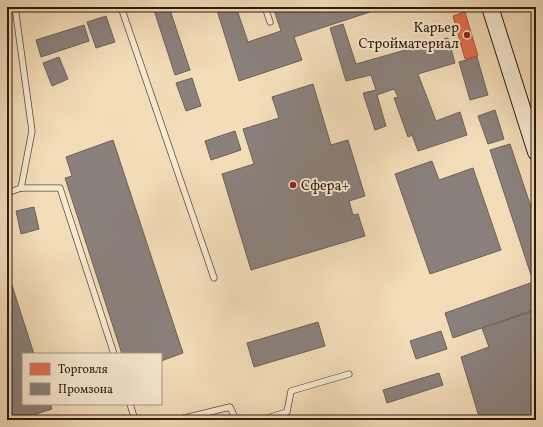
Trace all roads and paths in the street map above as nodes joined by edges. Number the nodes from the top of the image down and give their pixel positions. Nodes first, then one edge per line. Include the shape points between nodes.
1 (16, 7) edge
2 (121, 7) edge
3 (265, 7) edge
4 (490, 7) edge
5 (270, 22) dead end
6 (536, 152) edge
7 (21, 188) junction
8 (7, 193) edge
9 (214, 278) dead end
10 (114, 353) edge
11 (349, 374) dead end
12 (130, 405) edge
13 (135, 420) edge
14 (176, 420) edge
15 (236, 420) edge
16 (261, 420) edge

1 - 7 lane via 32,131
2 - 9 lane
3 - 5 lane
4 - 6 street
7 - 8 lane
7 - 10 lane via 60,188
11 - 16 lane via 291,391 287,412
12 - 13 lane
14 - 15 lane via 230,407

